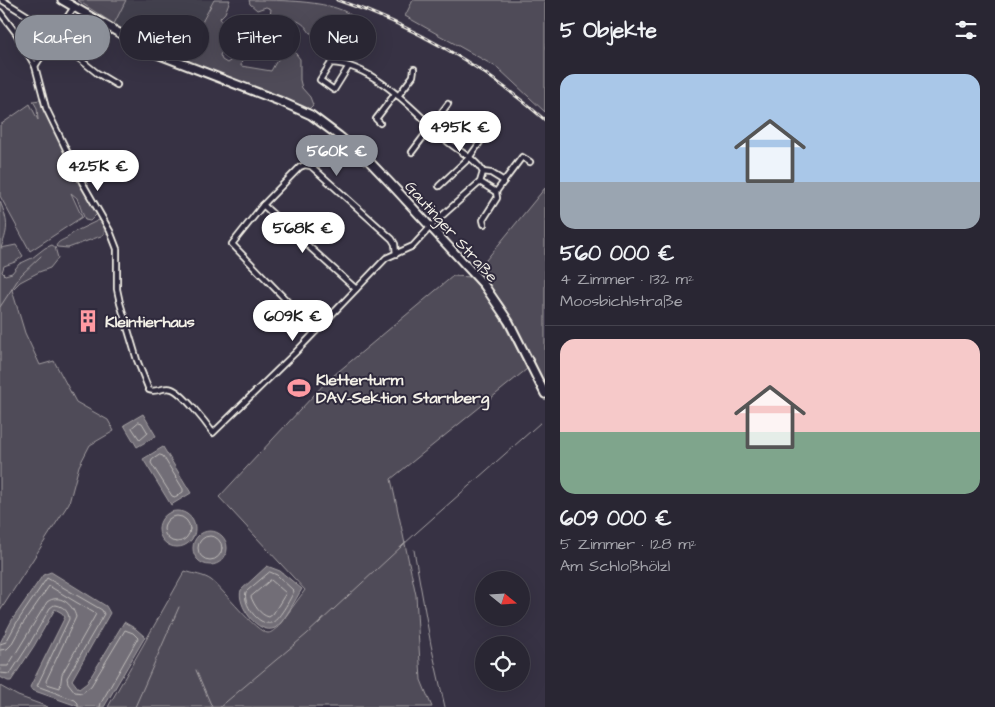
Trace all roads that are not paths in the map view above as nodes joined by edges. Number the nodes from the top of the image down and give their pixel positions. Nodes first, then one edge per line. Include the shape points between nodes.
1 (2, 0) edge
2 (62, 0) edge
3 (74, 7) junction
4 (0, 12) edge
5 (26, 15) edge
6 (69, 15) edge
7 (39, 60) edge
8 (81, 60) edge
9 (35, 66) junction
10 (348, 66) junction
11 (414, 69) dead end
12 (117, 84) dead end
13 (397, 95) junction
14 (448, 104) dead end
15 (380, 123) dead end
16 (432, 127) junction
17 (490, 128) dead end
18 (412, 152) dead end
19 (469, 158) junction
20 (530, 162) dead end
21 (483, 172) junction
22 (480, 182) junction
23 (504, 182) junction
24 (439, 186) dead end
25 (496, 192) junction
26 (263, 205) junction
27 (484, 224) dead end
28 (431, 226) junction
29 (396, 254) junction
30 (356, 289) junction
31 (316, 331) junction
32 (545, 394) edge

1 - 5 street
2 - 3 main road, Gautinger Straße
3 - 6 street
3 - 28 main road, Gautinger Straße via 152,52 311,116 369,161
4 - 9 street
7 - 9 street
8 - 12 street
9 - 31 street via 46,108 117,249 117,289 149,390 154,392 165,388 178,393 213,433
10 - 10 street via 332,63 320,80 334,90
10 - 13 street via 365,73
11 - 13 street via 413,76
13 - 15 street via 376,119
13 - 16 street
14 - 16 street
16 - 18 street
16 - 19 street
17 - 19 street
19 - 21 street
19 - 24 street
20 - 23 street via 522,157
21 - 22 street
21 - 23 street
22 - 25 street
22 - 28 street
23 - 25 street
25 - 27 street via 497,198 483,220
26 - 29 street via 300,167 311,166 392,239
26 - 30 street
26 - 31 street via 232,244
28 - 29 street via 413,246
28 - 32 main road, Gautinger Straße via 499,306
29 - 30 street via 386,258
30 - 31 street

